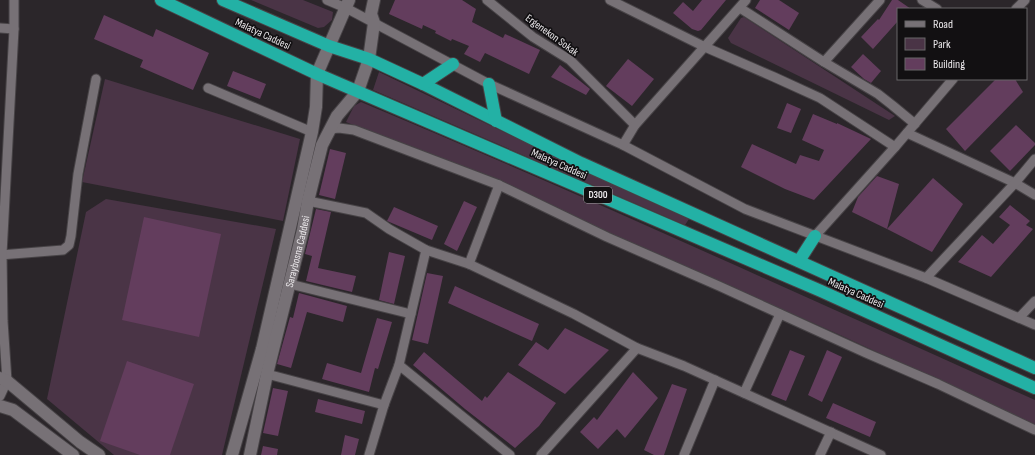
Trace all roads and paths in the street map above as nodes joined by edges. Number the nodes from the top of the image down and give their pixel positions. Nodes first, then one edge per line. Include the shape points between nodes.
1 (14, 0) edge
2 (161, 0) edge
3 (223, 0) edge
4 (327, 0) edge
5 (374, 0) edge
6 (487, 0) edge
7 (610, 0) edge
8 (746, 0) edge
9 (880, 0) edge
10 (922, 0) edge
11 (1025, 0) edge
12 (347, 4) edge
13 (740, 8) junction
14 (935, 8) edge
15 (1017, 8) edge
16 (374, 24) junction
17 (0, 28) edge
18 (14, 29) junction
19 (329, 46) junction
20 (705, 47) junction
21 (369, 59) junction
22 (824, 62) junction
23 (453, 64) junction
24 (317, 74) junction
25 (96, 79) dead end
26 (953, 80) edge
27 (423, 84) junction
28 (489, 84) junction
29 (208, 88) dead end
30 (358, 91) junction
31 (496, 121) junction
32 (915, 124) junction
33 (635, 125) junction
34 (330, 129) junction
35 (312, 132) junction
36 (907, 133) junction
37 (623, 145) junction
38 (895, 147) junction
39 (1035, 159) edge
40 (4, 162) edge
41 (1015, 183) junction
42 (499, 185) junction
43 (1035, 195) edge
44 (308, 201) junction
45 (815, 236) junction
46 (426, 250) junction
47 (1, 254) edge
48 (799, 261) junction
49 (469, 264) junction
50 (926, 278) junction
51 (290, 284) junction
52 (1035, 301) edge
53 (411, 314) junction
54 (780, 314) junction
55 (1019, 318) junction
56 (3, 321) junction
57 (1035, 325) edge
58 (0, 331) edge
59 (637, 348) junction
60 (399, 365) junction
61 (1035, 368) edge
62 (267, 374) junction
63 (4, 379) edge
64 (715, 380) junction
65 (1035, 388) edge
66 (744, 393) junction
67 (0, 396) edge
68 (384, 405) junction
69 (0, 406) edge
70 (1035, 430) edge
71 (831, 432) junction
72 (73, 455) edge
73 (99, 455) edge
74 (232, 455) edge
75 (250, 455) edge
76 (369, 455) edge
77 (510, 455) edge
78 (541, 455) edge
79 (684, 455) edge
80 (820, 455) edge
81 (881, 455) edge

1 - 18 street
2 - 24 highway, Malatya Caddesi / D300
3 - 19 highway, Malatya Caddesi / D300
4 - 12 street
5 - 16 main road, Saraybosna Caddesi via 371,14
6 - 33 street, Ergenekon Sokak via 533,37 570,60
7 - 20 street
8 - 13 street
9 - 22 street
10 - 14 street
11 - 15 street
12 - 16 street
12 - 19 main road
13 - 20 street
13 - 22 street
16 - 21 main road, Saraybosna Caddesi
16 - 23 street
17 - 18 street
18 - 40 street
19 - 21 highway, Malatya Caddesi / D300
19 - 24 main road
20 - 33 street
20 - 38 street via 820,98
21 - 27 highway, Malatya Caddesi / D300
21 - 30 main road, Saraybosna Caddesi
22 - 32 street via 878,94
23 - 27 highway
23 - 28 street
24 - 30 highway, Malatya Caddesi / D300
24 - 35 main road, Saraybosna Caddesi
25 - 47 street via 78,174 69,244 63,250
26 - 32 street
27 - 31 highway, Malatya Caddesi / D300
28 - 31 highway
28 - 37 street
29 - 35 street
30 - 34 main road, Saraybosna Caddesi via 337,116
30 - 65 highway, Malatya Caddesi / D300 via 821,291
31 - 48 highway, Malatya Caddesi / D300 via 581,163
32 - 36 street
33 - 37 street
34 - 42 street via 354,130
34 - 44 main road, Saraybosna Caddesi via 322,145
35 - 74 main road, Saraybosna Caddesi via 262,349
36 - 38 street
36 - 41 street
37 - 45 street via 745,209
38 - 45 street
39 - 41 street
40 - 47 street
41 - 43 street
41 - 50 street
42 - 49 street
42 - 54 street via 607,237
44 - 46 street via 366,213
44 - 51 main road, Saraybosna Caddesi
45 - 48 highway
45 - 50 street
46 - 49 street
46 - 53 street
47 - 56 street
48 - 61 highway, Malatya Caddesi / D300
49 - 59 street via 574,314
50 - 55 street
51 - 53 street
51 - 62 main road, Saraybosna Caddesi
52 - 55 street
53 - 60 street
54 - 66 street
54 - 70 street
55 - 57 street
56 - 58 street
56 - 63 street
59 - 64 street
59 - 78 street
60 - 68 street
60 - 77 street
62 - 68 street
62 - 75 main road, Saraybosna Caddesi
63 - 67 street
63 - 73 main road
64 - 66 street
64 - 79 street
66 - 71 street
68 - 76 street
69 - 72 main road via 13,410
71 - 80 street
71 - 81 street

